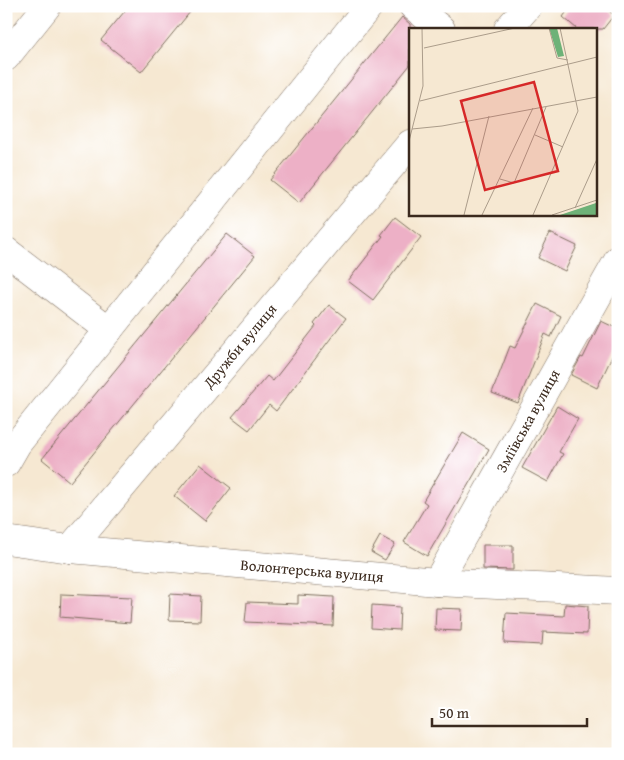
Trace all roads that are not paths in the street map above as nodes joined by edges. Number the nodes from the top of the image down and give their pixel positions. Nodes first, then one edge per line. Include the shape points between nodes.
1 (47, 6) edge
2 (369, 6) edge
3 (413, 6) edge
4 (528, 6) edge
5 (439, 28) edge
6 (509, 28) edge
7 (6, 57) edge
8 (409, 145) edge
9 (6, 251) edge
10 (618, 260) edge
11 (109, 330) junction
12 (6, 463) edge
13 (6, 540) edge
14 (70, 549) junction
15 (437, 582) junction
16 (618, 591) edge

1 - 7 street
2 - 11 street
3 - 5 street
4 - 6 street
8 - 14 street, Дружби вулиця
9 - 11 street
10 - 15 street, Зміївська вулиця
11 - 12 street via 17,444
13 - 14 street, Волонтерська вулиця
14 - 15 street, Волонтерська вулиця
15 - 16 street, Волонтерська вулиця

